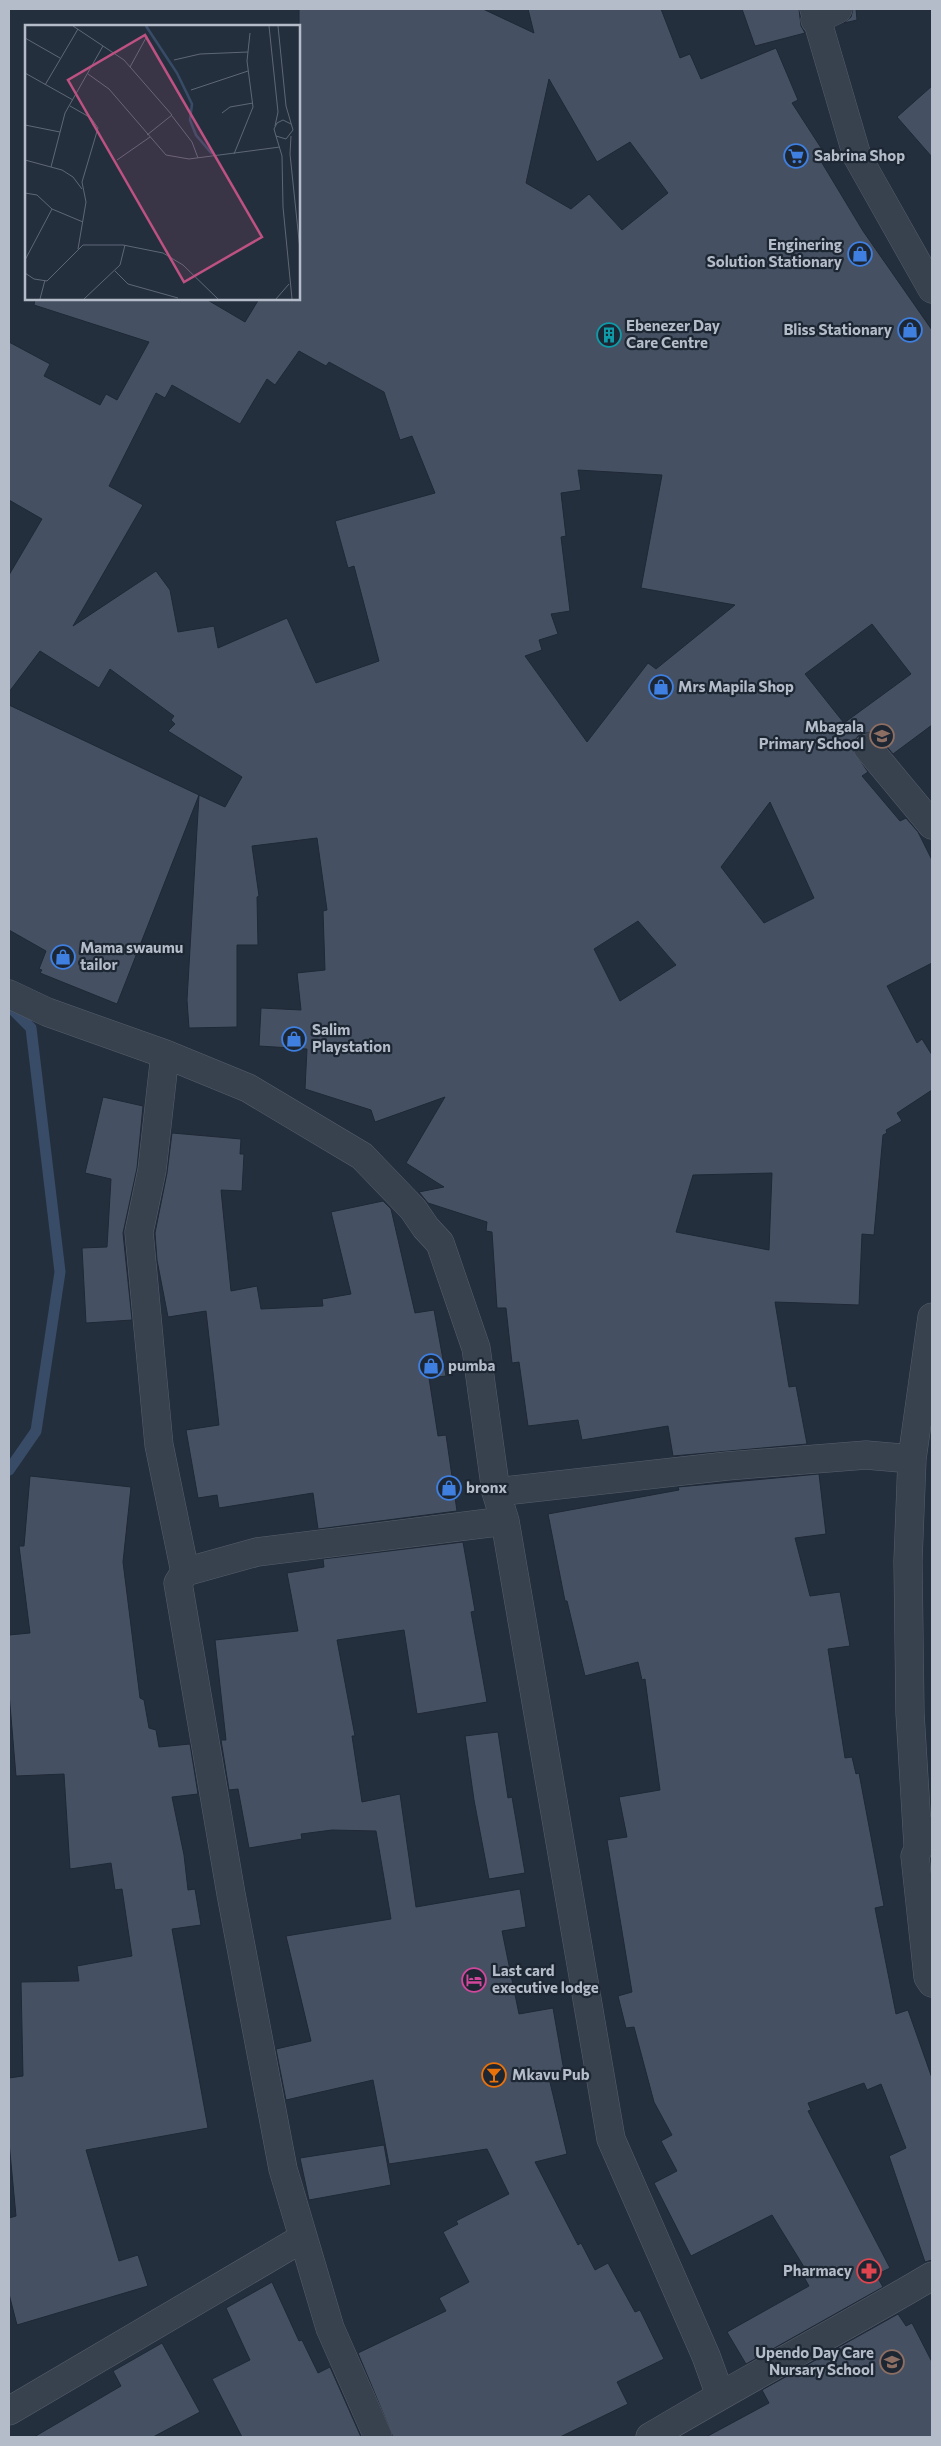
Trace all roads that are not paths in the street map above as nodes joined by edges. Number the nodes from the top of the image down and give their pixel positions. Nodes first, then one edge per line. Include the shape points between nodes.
1 (822, 12) edge
2 (932, 289) edge
3 (868, 748) dead end
4 (932, 825) edge
5 (9, 994) edge
6 (165, 1054) junction
7 (932, 1317) edge
8 (912, 1459) junction
9 (496, 1492) junction
10 (505, 1521) junction
11 (185, 1572) junction
12 (925, 1834) edge
13 (932, 1983) edge
14 (303, 2238) junction
15 (932, 2276) edge
16 (720, 2394) junction
17 (9, 2411) edge
18 (378, 2437) edge
19 (650, 2437) edge

1 - 2 street via 858,156
3 - 4 street
5 - 6 street via 47,1012
6 - 9 street via 248,1088 362,1156 413,1209 440,1243 476,1348
6 - 11 street via 152,1170 139,1232 159,1445
7 - 8 street
8 - 9 street via 856,1456 727,1466
8 - 12 street via 908,1561 910,1713
9 - 10 street
10 - 11 street via 257,1552
10 - 16 street via 611,2139
11 - 14 street via 178,1583 230,1894 283,2169
12 - 13 street via 915,1856 928,1977
14 - 17 street
14 - 18 street via 330,2328
15 - 16 street via 860,2319
16 - 19 street

